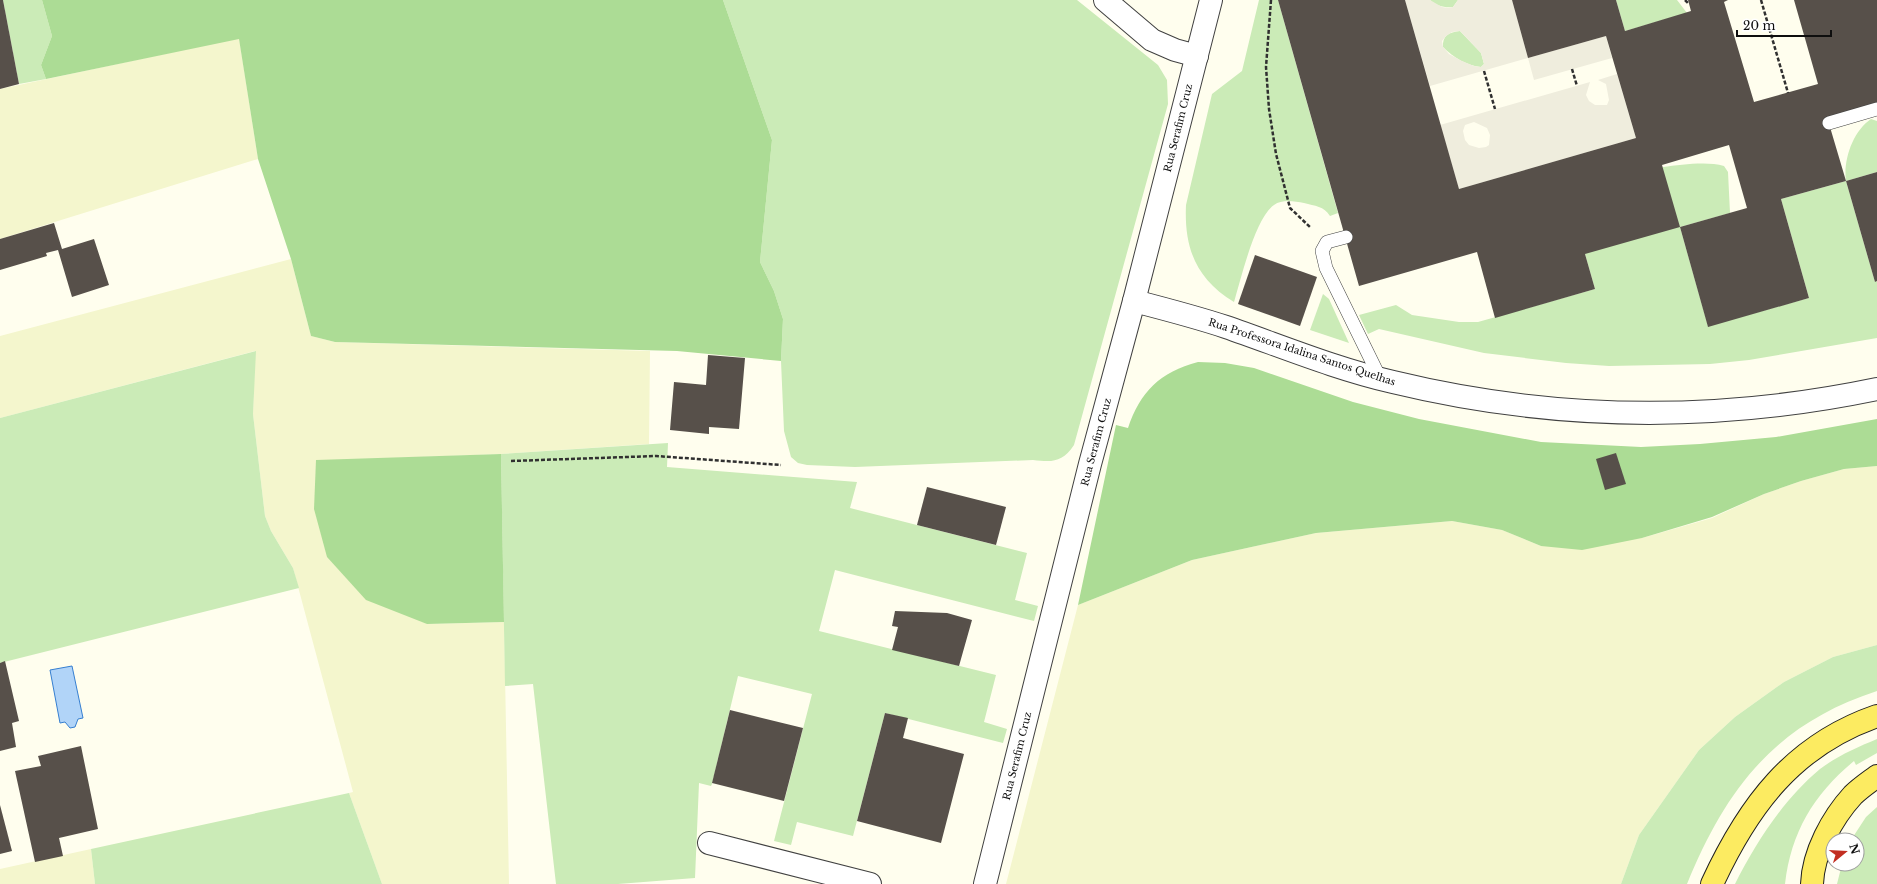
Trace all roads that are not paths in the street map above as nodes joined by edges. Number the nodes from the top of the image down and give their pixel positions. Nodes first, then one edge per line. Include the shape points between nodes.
1 (1105, 0) edge
2 (1211, 0) edge
3 (1197, 56) junction
4 (1877, 109) edge
5 (1829, 123) dead end
6 (1346, 237) dead end
7 (1134, 300) junction
8 (1380, 378) junction
9 (1877, 389) edge
10 (1877, 716) edge
11 (1877, 776) edge
12 (709, 843) dead end
13 (870, 884) edge
14 (985, 884) edge
15 (1712, 884) edge
16 (1812, 884) edge

1 - 3 street via 1152,40
2 - 3 street, Rua Serafim Cruz
3 - 7 street, Rua Serafim Cruz
4 - 5 lane
6 - 8 lane via 1327,242 1322,252 1326,268
7 - 8 street, Rua Professora Idalina Santos Quelhas
7 - 14 street, Rua Serafim Cruz via 1090,464
8 - 9 street, Rua Professora Idalina Santos Quelhas via 1462,397 1536,408 1656,414 1759,408
10 - 15 main road via 1834,735 1798,759 1783,774 1764,795 1737,834
11 - 16 main road via 1853,796 1832,823 1818,852
12 - 13 street

